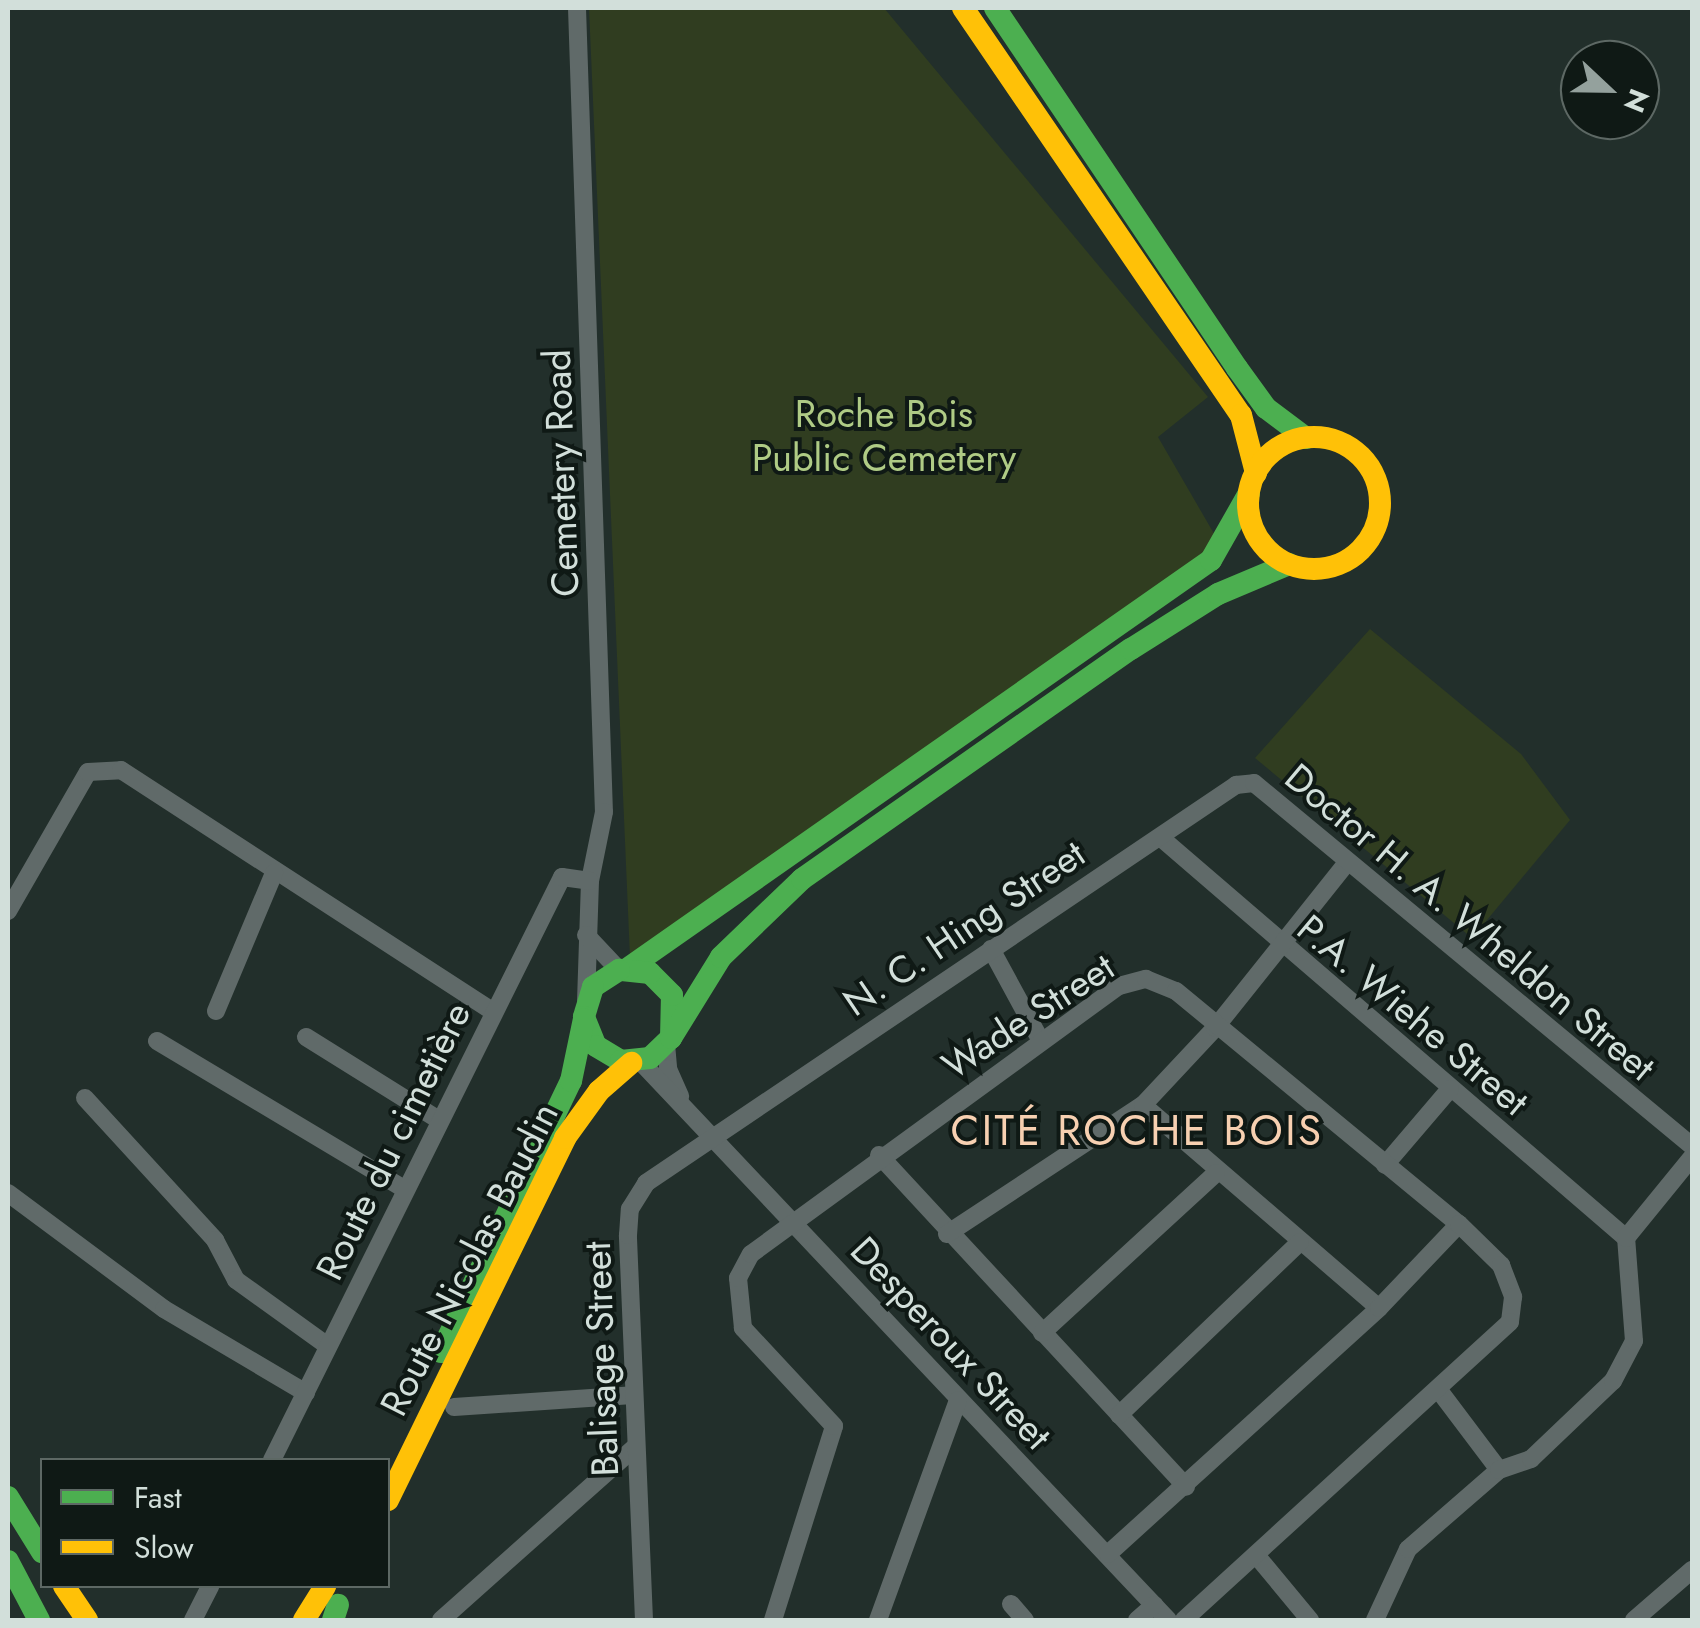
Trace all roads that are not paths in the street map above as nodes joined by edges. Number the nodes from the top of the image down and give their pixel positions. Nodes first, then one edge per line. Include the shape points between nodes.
1 (577, 8) edge
2 (963, 8) edge
3 (995, 8) edge
4 (1306, 438) junction
5 (1252, 483) junction
6 (1289, 564) junction
7 (1254, 783) joint
8 (1160, 837) junction
9 (1346, 864) junction
10 (274, 873) junction
11 (590, 881) junction
12 (8, 911) edge
13 (586, 935) junction
14 (1282, 946) junction
15 (991, 949) junction
16 (623, 969) junction
17 (585, 1010) junction
18 (216, 1011) dead end
19 (493, 1012) junction
20 (1215, 1028) junction
21 (306, 1037) dead end
22 (157, 1041) dead end
23 (669, 1041) junction
24 (1042, 1041) junction
25 (636, 1062) junction
26 (1450, 1090) junction
27 (86, 1098) dead end
28 (1142, 1105) junction
29 (687, 1110) junction
30 (439, 1120) junction
31 (712, 1134) junction
32 (1692, 1146) edge
33 (879, 1155) junction
34 (1692, 1157) edge
35 (1385, 1165) junction
36 (1216, 1172) junction
37 (404, 1190) junction
38 (8, 1193) edge
39 (790, 1220) junction
40 (1459, 1224) junction
41 (946, 1234) junction
42 (1626, 1238) junction
43 (1300, 1242) junction
44 (1379, 1308) junction
45 (1042, 1333) junction
46 (328, 1346) junction
47 (1438, 1389) junction
48 (306, 1393) junction
49 (633, 1395) junction
50 (958, 1400) junction
51 (454, 1407) dead end
52 (1119, 1414) junction
53 (635, 1447) junction
54 (273, 1458) edge
55 (390, 1459) edge
56 (1500, 1470) junction
57 (1186, 1487) junction
58 (390, 1496) edge
59 (8, 1498) edge
60 (40, 1549) edge
61 (1108, 1554) junction
62 (1256, 1555) junction
63 (8, 1561) edge
64 (1692, 1570) edge
65 (65, 1588) edge
66 (209, 1588) edge
67 (334, 1603) edge
68 (1011, 1604) dead end
69 (1154, 1605) junction
70 (39, 1620) edge
71 (87, 1620) edge
72 (192, 1620) edge
73 (304, 1620) edge
74 (441, 1620) edge
75 (644, 1620) edge
76 (773, 1620) edge
77 (878, 1620) edge
78 (1025, 1620) edge
79 (1137, 1620) edge
80 (1168, 1620) edge
81 (1184, 1620) edge
82 (1310, 1620) edge
83 (1375, 1620) edge
84 (1634, 1620) edge

1 - 11 street, Cemetery Road via 604,812
2 - 5 main road via 1241,415
3 - 4 main road via 1256,394
4 - 5 main road via 1268,456
4 - 6 main road via 1327,438 1357,454 1376,480 1380,503 1371,535 1349,560 1328,568
5 - 6 main road via 1255,534
5 - 16 main road via 1211,560
6 - 23 main road via 1218,594 1131,650 802,878 721,956
7 - 8 street, N. C. Hing Street via 1236,785
7 - 9 street, Doctor H. A. Wheldon Street
8 - 14 street, P.A. Wiehe Street
8 - 15 street, N. C. Hing Street
9 - 14 street
9 - 32 street, Doctor H. A. Wheldon Street
10 - 12 street via 121,770 88,772
10 - 18 street
10 - 19 street
11 - 13 street, Cemetery Road
11 - 19 street, Route du cimetière via 562,876
13 - 16 street
13 - 17 street, Cemetery Road
14 - 20 street
14 - 26 street, P.A. Wiehe Street
15 - 24 street
15 - 31 street, N. C. Hing Street
16 - 17 main road via 605,976
16 - 23 main road via 650,973 672,995
17 - 25 main road via 596,1046
17 - 55 main road, Route Nicolas Baudin via 563,1098
19 - 30 street, Route du cimetière
20 - 24 street, Wade Street via 1176,990 1146,979 1119,986
20 - 28 street
20 - 35 street, Wade Street
21 - 30 street
22 - 37 street
23 - 25 main road
23 - 29 street via 668,1068
24 - 33 street, Wade Street
25 - 29 street, Desperoux Street
25 - 58 main road, Route Nicolas Baudin via 599,1091 565,1138
26 - 35 street
26 - 42 street, P.A. Wiehe Street
27 - 46 street via 215,1240 236,1280
28 - 36 street
28 - 41 street
29 - 31 street, Desperoux Street
30 - 37 street, Route du cimetière
31 - 39 street, Desperoux Street
31 - 49 street, Balisage Street via 646,1183 630,1209
33 - 39 street, Wade Street
33 - 41 street
34 - 42 street
35 - 40 street, Wade Street
36 - 43 street
36 - 45 street
37 - 46 street, Route du cimetière
38 - 48 street via 164,1309
39 - 50 street, Desperoux Street
39 - 76 street, Wade Street via 751,1254 738,1278 743,1328 834,1426
40 - 44 street
40 - 47 street, Wade Street via 1501,1265 1513,1298 1510,1322
41 - 45 street
42 - 56 street via 1634,1340 1613,1381 1531,1459
43 - 44 street
43 - 52 street
44 - 57 street
45 - 52 street
46 - 48 street, Route du cimetière
47 - 56 street
47 - 62 street
48 - 54 street, Route du cimetière
49 - 51 street
49 - 53 street, Balisage Street
50 - 61 street, Desperoux Street
50 - 77 street
52 - 57 street
53 - 74 street
53 - 75 street, Balisage Street
56 - 83 street via 1408,1549
57 - 61 street
59 - 60 main road
61 - 69 street, Desperoux Street
62 - 81 street
62 - 82 street
63 - 70 main road
64 - 84 street
65 - 71 main road
66 - 72 street
67 - 73 main road
68 - 78 street
69 - 79 street
69 - 80 street, Desperoux Street

